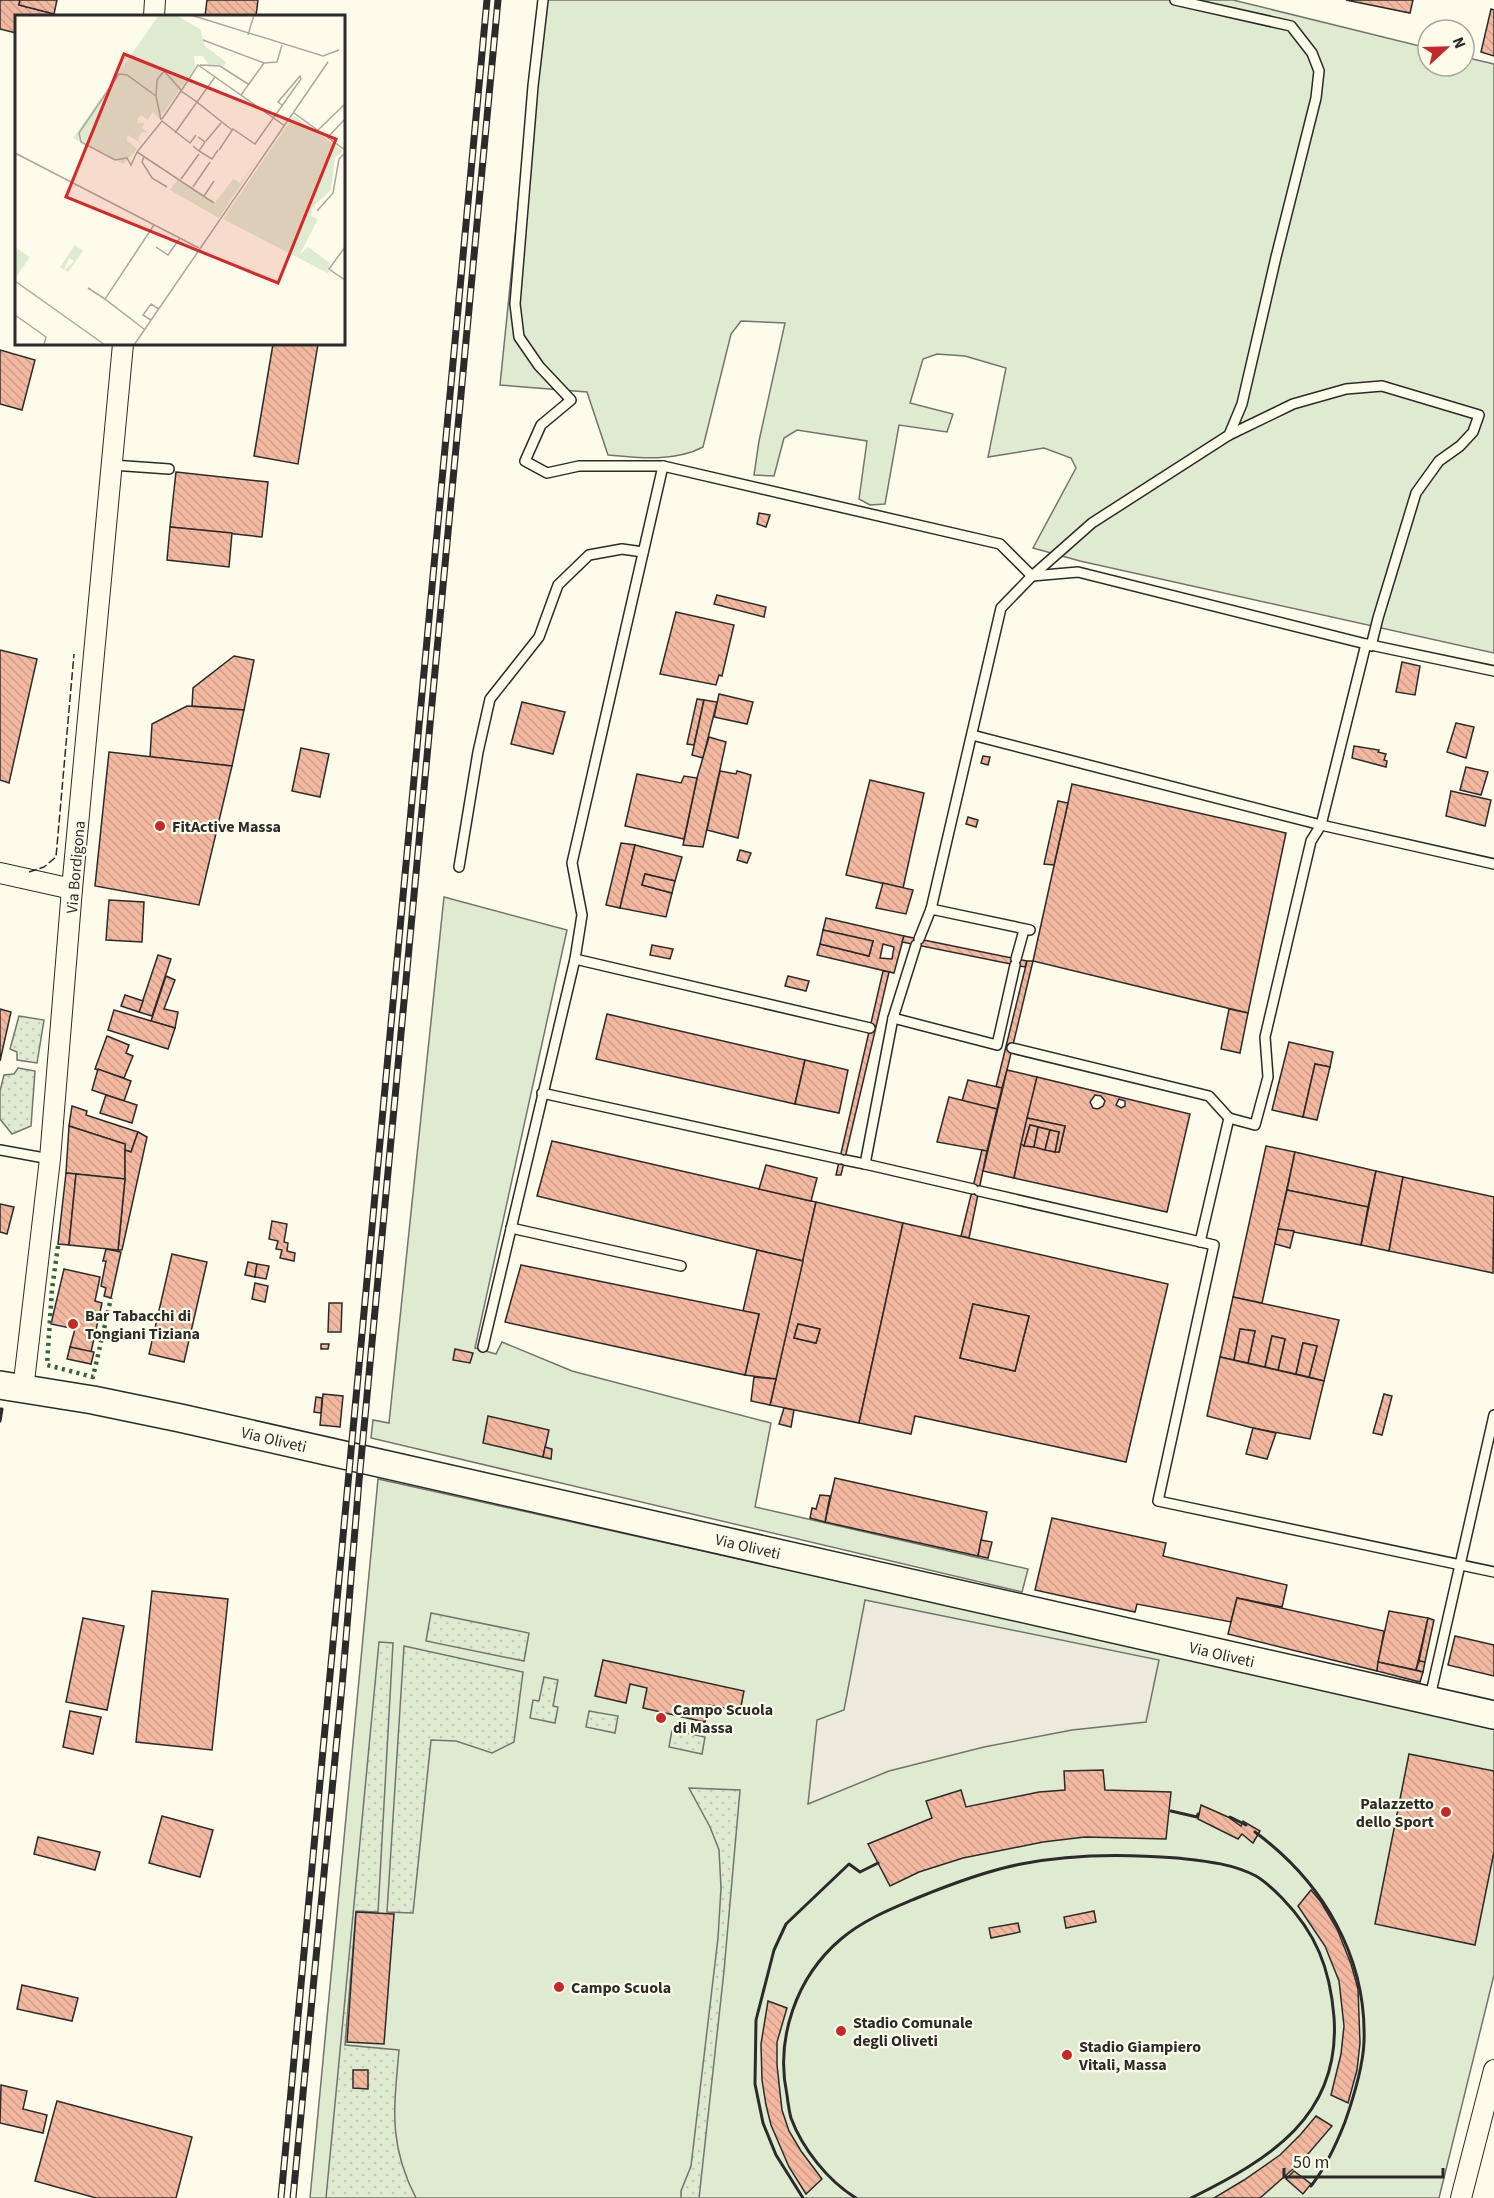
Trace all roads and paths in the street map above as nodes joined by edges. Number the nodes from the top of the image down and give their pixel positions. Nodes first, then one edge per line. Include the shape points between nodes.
1 (155, 0) edge
2 (543, 0) edge
3 (1174, 0) edge
4 (154, 15) edge
5 (123, 345) edge
6 (1229, 435) junction
7 (112, 465) junction
8 (663, 466) junction
9 (169, 469) dead end
10 (643, 552) junction
11 (1032, 576) junction
12 (1369, 645) junction
13 (1494, 671) edge
14 (972, 735) junction
15 (1321, 825) junction
16 (1494, 864) edge
17 (459, 867) dead end
18 (0, 873) edge
19 (72, 889) junction
20 (931, 909) junction
21 (575, 959) junction
22 (893, 1018) junction
23 (890, 1033) junction
24 (1005, 1047) junction
25 (542, 1093) junction
26 (1229, 1118) junction
27 (0, 1150) edge
28 (50, 1159) junction
29 (865, 1164) junction
30 (511, 1228) junction
31 (1200, 1242) junction
32 (681, 1266) dead end
33 (483, 1347) dead end
34 (11, 1388) edge
35 (1494, 1415) edge
36 (1460, 1565) junction
37 (1494, 1572) edge
38 (1429, 1701) junction
39 (1494, 1715) edge
40 (1494, 2070) edge
41 (1487, 2121) edge
42 (1461, 2198) edge

1 - 4 street
2 - 8 lane via 515,304 519,338 571,400 541,425 525,461 547,473 579,466
3 - 6 lane via 1291,26 1312,53 1319,71 1316,98 1242,404
5 - 7 street, Via Bordigona
6 - 11 lane via 1092,523
6 - 12 lane via 1293,404 1355,388 1382,386 1479,415 1473,432 1439,461 1416,493
7 - 9 lane
7 - 19 street, Via Bordigona
8 - 10 lane
8 - 11 lane via 1000,544
10 - 17 lane via 622,549 589,555 558,585 539,637 490,699
10 - 21 lane via 572,863 582,915
11 - 12 lane via 1078,572
11 - 14 lane via 1001,608
12 - 13 lane
12 - 15 lane
14 - 15 lane
14 - 20 lane
15 - 16 lane
15 - 26 lane via 1311,841 1265,1037 1268,1077 1255,1125
18 - 19 street
19 - 28 street, Via Bordigona
20 - 22 lane
20 - 24 lane via 1027,930 1015,962
21 - 23 lane
21 - 25 lane
22 - 23 lane
22 - 24 lane
23 - 29 lane
24 - 26 lane via 1209,1096
25 - 29 lane
25 - 30 lane
26 - 31 lane
27 - 28 lane
28 - 34 street, Via Bordigona
29 - 31 lane
30 - 32 lane
30 - 33 lane
31 - 36 lane via 1214,1245 1158,1501
34 - 38 main road, Via Oliveti via 180,1418
35 - 36 lane
36 - 37 lane
36 - 38 lane
38 - 39 main road, Via Oliveti
40 - 41 street
41 - 42 street

